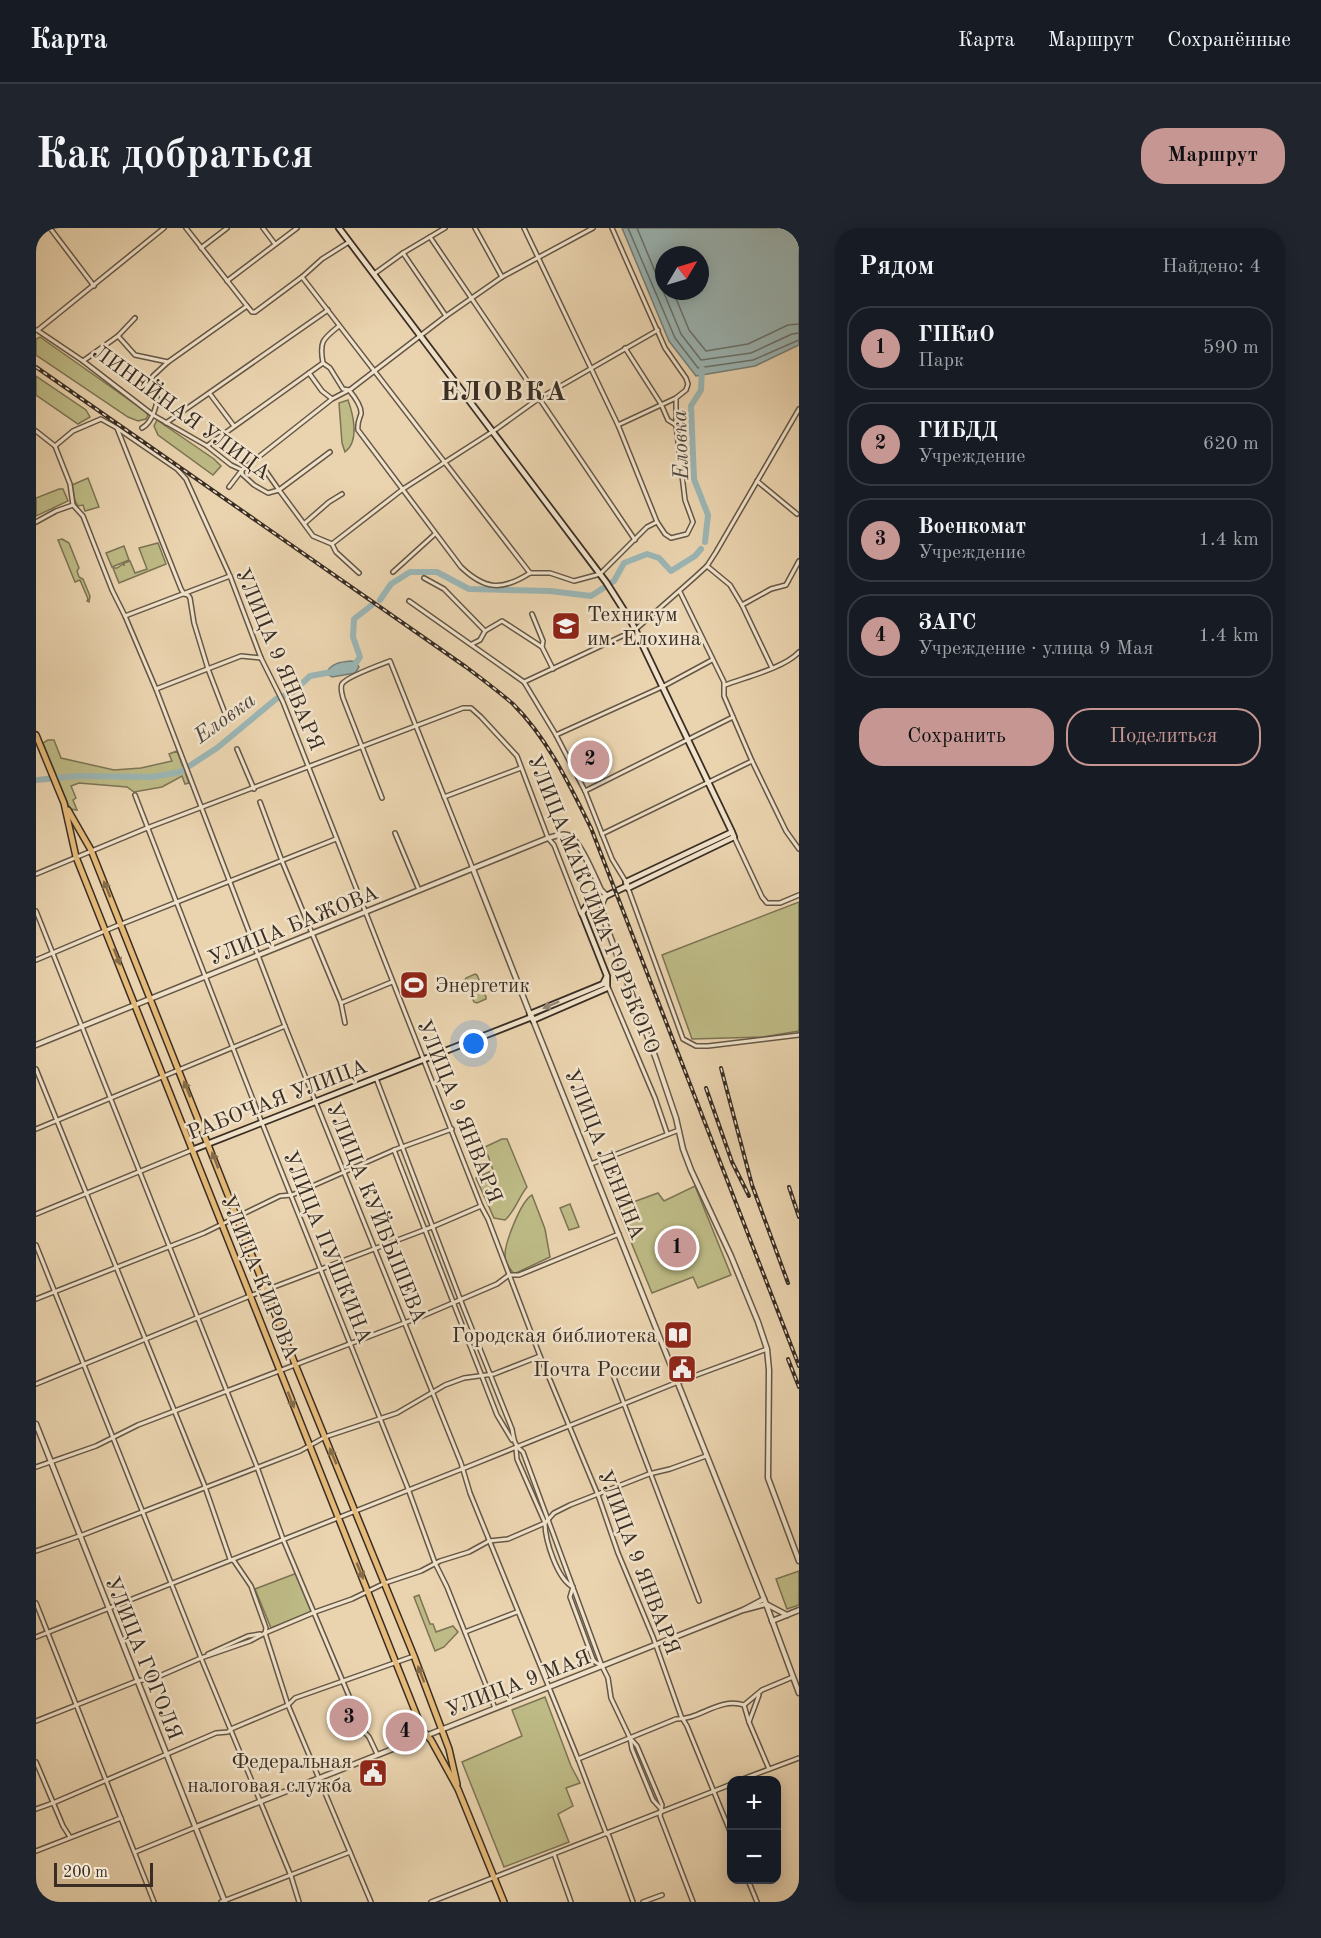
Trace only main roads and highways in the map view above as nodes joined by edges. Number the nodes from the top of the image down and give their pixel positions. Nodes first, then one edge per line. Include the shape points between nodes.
1 (339, 228) edge
2 (36, 735) edge
3 (38, 744) edge
4 (64, 803) junction
5 (607, 976) junction
6 (608, 986) joint
7 (532, 1017) junction
8 (209, 1143) junction
9 (192, 1150) junction
10 (450, 1753) junction
11 (440, 1758) junction
12 (458, 1789) junction
13 (504, 1902) edge

1 - 5 main road, УЛИЦА МАКСИМА ГОРЬКОГО via 611,588 733,834 587,905 582,916
2 - 3 main road, УЛИЦА КИРОВА
3 - 4 main road, УЛИЦА КИРОВА
8 -> 4 main road, УЛИЦА КИРОВА via 92,850
4 -> 9 main road, УЛИЦА КИРОВА via 76,857
5 - 6 main road, УЛИЦА МАКСИМА ГОРЬКОГО
5 -> 7 main road, РАБОЧАЯ УЛИЦА via 603,984
6 - 7 main road, РАБОЧАЯ УЛИЦА
7 - 8 main road, РАБОЧАЯ УЛИЦА
8 - 9 main road, РАБОЧАЯ УЛИЦА
10 -> 8 main road, УЛИЦА КИРОВА
9 -> 11 main road, УЛИЦА КИРОВА via 425,1735
10 - 11 main road via 447,1760
10 - 12 main road, УЛИЦА КИРОВА
11 - 12 main road, УЛИЦА КИРОВА
12 - 13 main road, УЛИЦА КИРОВА

